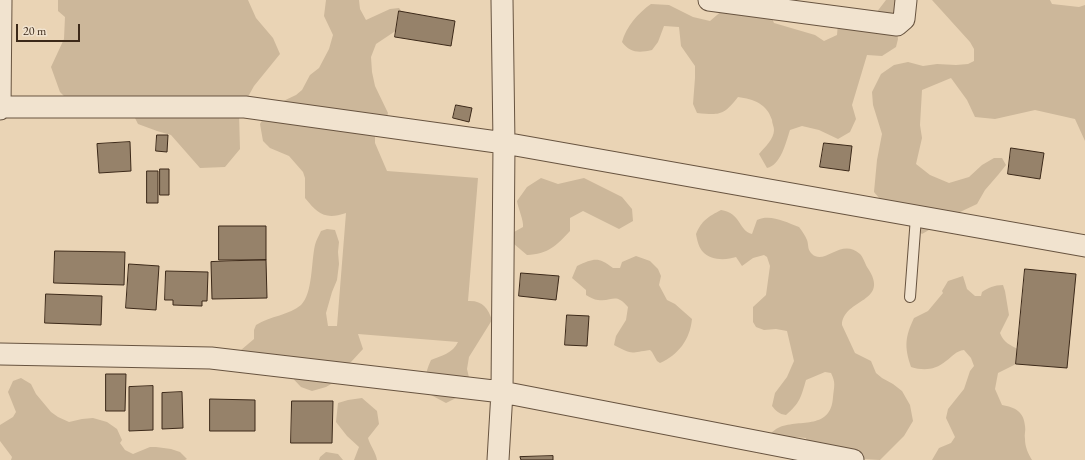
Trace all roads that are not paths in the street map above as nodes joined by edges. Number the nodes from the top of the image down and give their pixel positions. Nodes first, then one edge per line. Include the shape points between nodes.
1 (1, 0) edge
2 (502, 0) edge
3 (709, 0) edge
4 (906, 0) edge
5 (0, 108) edge
6 (504, 143) junction
7 (916, 217) junction
8 (1085, 246) edge
9 (910, 296) dead end
10 (0, 354) edge
11 (502, 392) junction
12 (498, 460) edge
13 (853, 460) edge

1 - 5 street
2 - 6 street
3 - 4 street via 897,25 904,19
5 - 6 street via 245,107
6 - 7 street
6 - 11 street
7 - 8 street
7 - 9 lane
10 - 11 street via 211,358
11 - 12 street
11 - 13 street

